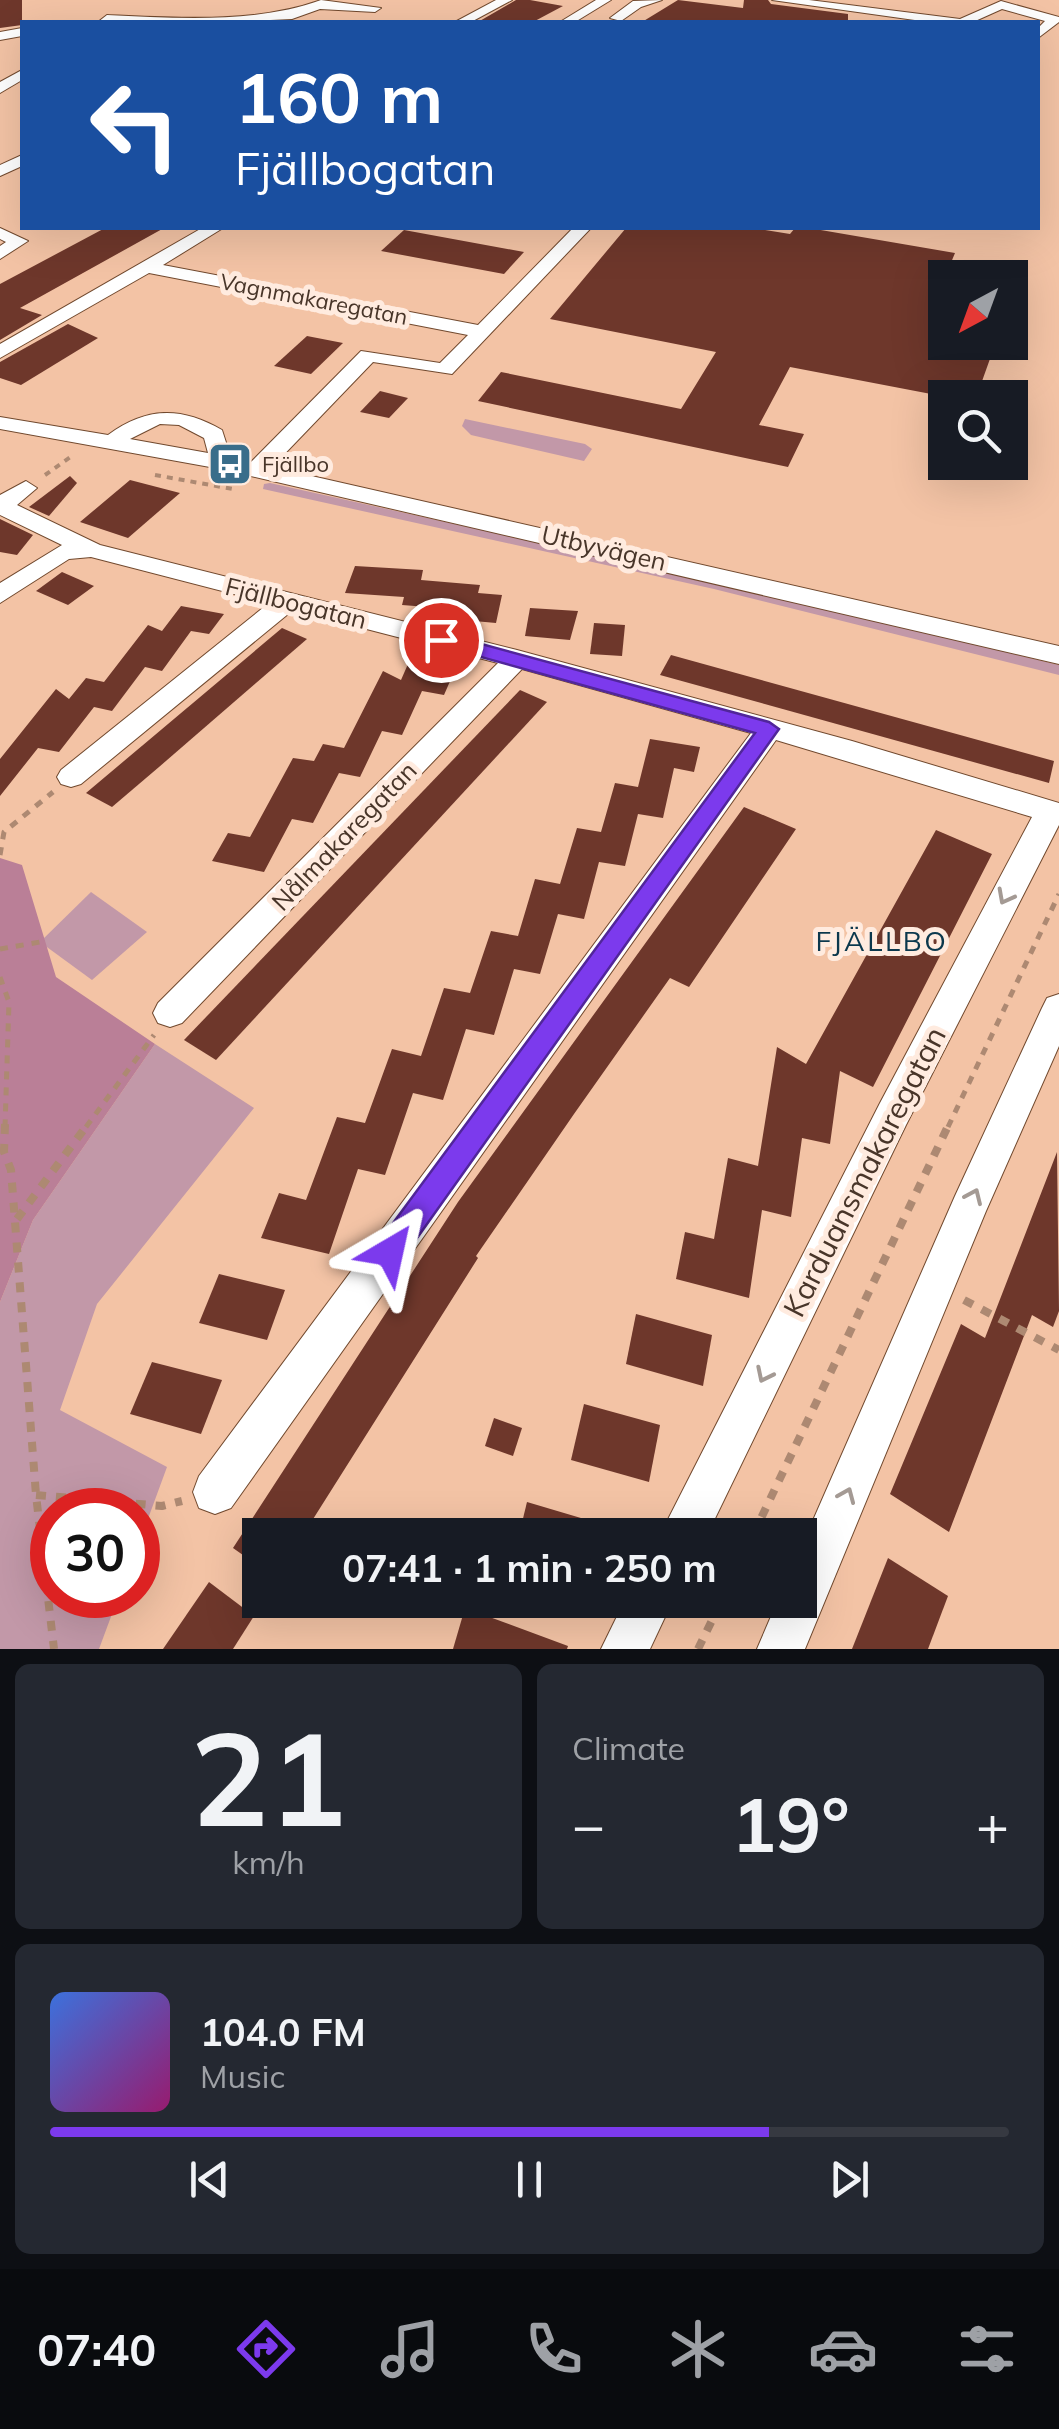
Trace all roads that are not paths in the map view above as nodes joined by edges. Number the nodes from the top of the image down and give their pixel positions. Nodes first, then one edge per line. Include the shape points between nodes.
1 (506, 0) edge
2 (604, 0) edge
3 (656, 0) edge
4 (778, 0) edge
5 (892, 0) edge
6 (327, 3) edge
7 (379, 4) edge
8 (635, 6) junction
9 (464, 7) dead end
10 (868, 11) junction
11 (478, 14) junction
12 (616, 18) dead end
13 (226, 20) edge
14 (355, 20) edge
15 (466, 20) edge
16 (569, 20) edge
17 (943, 20) edge
18 (965, 20) edge
19 (1041, 39) edge
20 (20, 74) edge
21 (0, 89) edge
22 (210, 230) edge
23 (580, 230) edge
24 (145, 267) junction
25 (226, 282) junction
26 (202, 304) dead end
27 (482, 332) junction
28 (0, 352) edge
29 (0, 403) edge
30 (0, 422) edge
31 (114, 440) junction
32 (221, 462) junction
33 (256, 470) junction
34 (26, 488) dead end
35 (0, 506) edge
36 (91, 550) junction
37 (0, 595) edge
38 (288, 601) junction
39 (1059, 655) edge
40 (518, 659) junction
41 (769, 729) junction
42 (71, 778) road end
43 (1055, 813) edge
44 (1059, 1008) edge
45 (170, 1013) road end
46 (215, 1492) road end
47 (691, 1518) edge
48 (641, 1618) edge
49 (625, 1649) edge
50 (781, 1649) edge

1 - 11 street
2 - 8 street
2 - 16 street
3 - 8 street
4 - 10 street
5 - 10 street
6 - 7 street
6 - 13 street via 271,18
7 - 14 street
8 - 12 street
9 - 11 street
10 - 17 street
11 - 15 street
18 - 19 street via 1002,4 1054,20
20 - 21 street
22 - 24 street
23 - 27 street, Vagnmakaregatan
24 - 25 street, Vagnmakaregatan
24 - 28 street
25 - 26 street
25 - 27 street, Vagnmakaregatan
27 - 33 street, Vagnmakaregatan via 446,370 368,355
29 - 31 street, Utbyvägen
30 - 31 street, Utbyvägen
31 - 32 street, Utbyvägen
31 - 32 street via 149,418 186,419 214,435
32 - 33 street, Utbyvägen
33 - 39 street, Utbyvägen
34 - 35 street
35 - 36 street, Fjällbogatan
36 - 37 street via 63,552
36 - 38 street, Fjällbogatan
38 - 40 street, Fjällbogatan
38 - 42 street
40 - 41 street, Fjällbogatan
40 - 45 street, Nålmakaregatan
41 - 43 street, Fjällbogatan
41 - 46 street
43 -> 47 street, Karduansmakaregatan via 893,1114
50 -> 44 street
48 - 49 street

